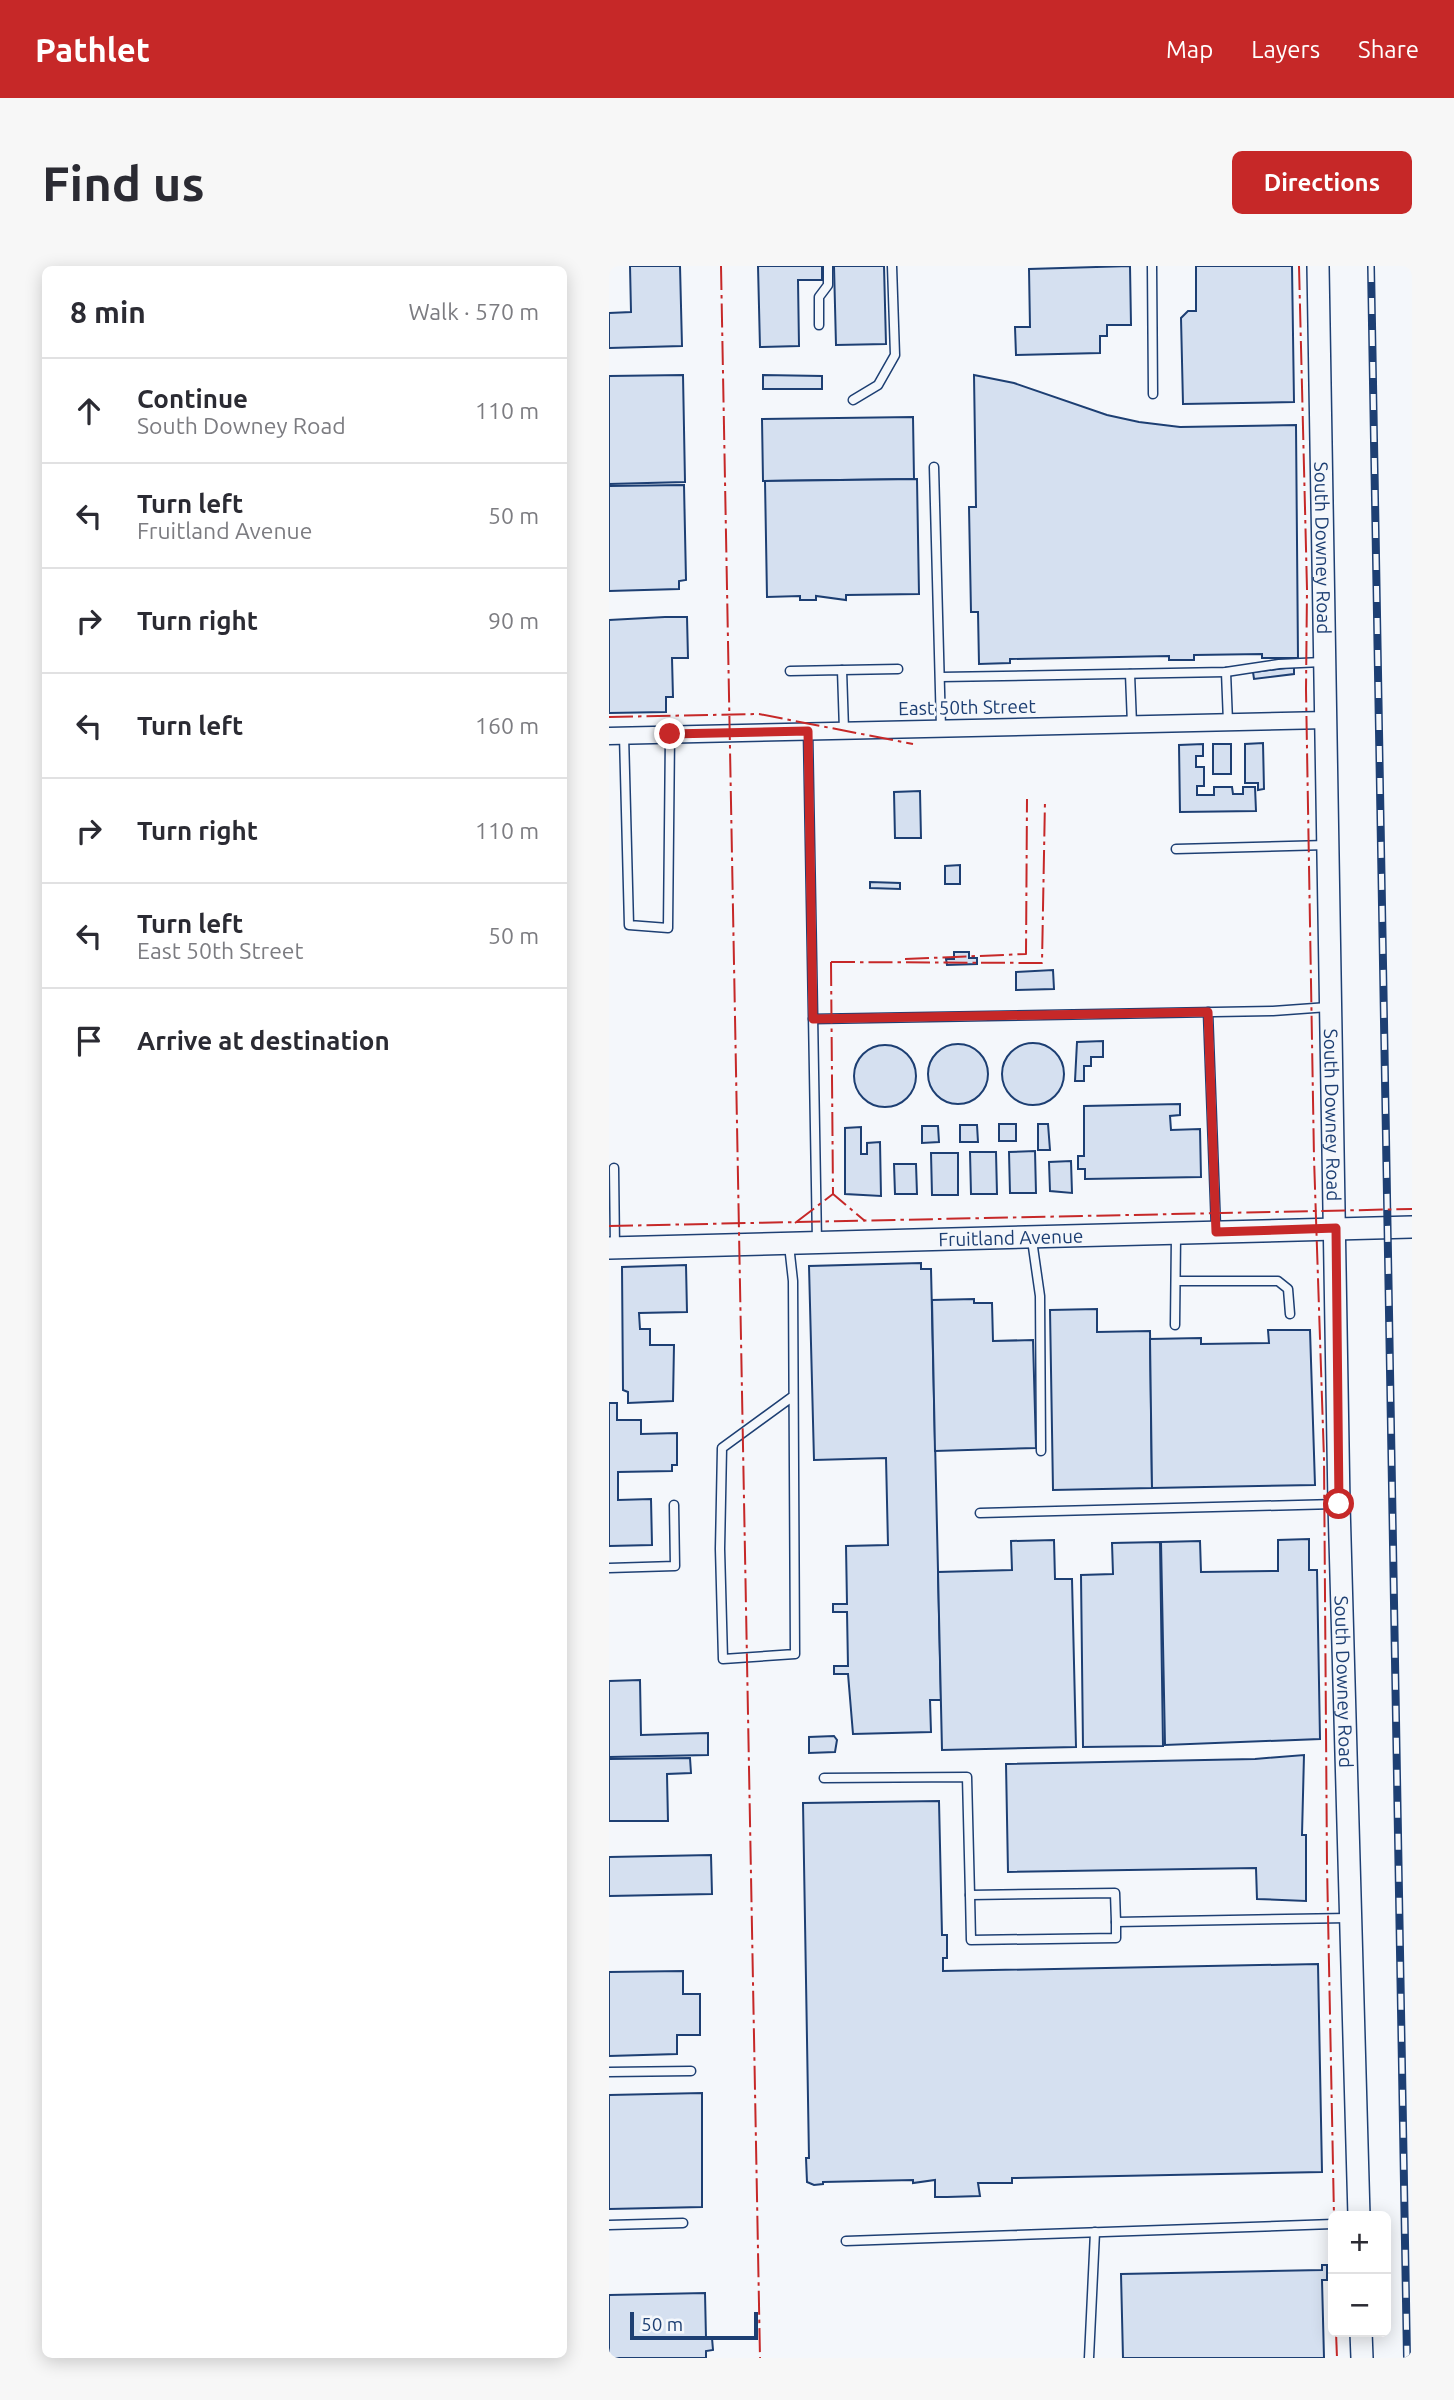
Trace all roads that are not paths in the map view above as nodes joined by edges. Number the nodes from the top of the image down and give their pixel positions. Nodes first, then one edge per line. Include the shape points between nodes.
1 (828, 266) edge
2 (893, 266) edge
3 (1152, 266) edge
4 (1318, 266) edge
5 (819, 326) dead end
6 (1153, 394) dead end
7 (853, 400) dead end
8 (934, 467) dead end
9 (1325, 662) junction
10 (898, 669) dead end
11 (842, 670) junction
12 (790, 671) dead end
13 (1226, 672) junction
14 (1130, 674) junction
15 (941, 677) junction
16 (1327, 720) junction
17 (1228, 722) junction
18 (1132, 724) junction
19 (941, 728) junction
20 (844, 730) junction
21 (808, 731) junction
22 (670, 734) junction
23 (617, 735) edge
24 (1328, 845) junction
25 (1176, 849) dead end
26 (1331, 1007) junction
27 (1208, 1012) junction
28 (813, 1019) junction
29 (614, 1168) dead end
30 (1412, 1227) edge
31 (1336, 1228) junction
32 (1216, 1232) junction
33 (1176, 1233) junction
34 (1032, 1237) junction
35 (788, 1242) junction
36 (817, 1242) junction
37 (612, 1248) edge
38 (1175, 1281) junction
39 (1290, 1314) dead end
40 (1175, 1325) dead end
41 (792, 1398) junction
42 (1041, 1451) dead end
43 (674, 1504) dead end
44 (1339, 1504) junction
45 (980, 1513) dead end
46 (609, 1568) edge
47 (824, 1778) dead end
48 (969, 1895) junction
49 (1349, 1918) junction
50 (1116, 1922) junction
51 (691, 2071) dead end
52 (609, 2072) edge
53 (1359, 2211) edge
54 (683, 2223) dead end
55 (1328, 2224) edge
56 (609, 2225) edge
57 (1095, 2232) junction
58 (846, 2241) dead end
59 (1361, 2337) edge
60 (1089, 2358) edge
61 (1362, 2358) edge

1 - 5 lane via 828,285 819,297
2 - 7 lane via 895,355 878,385
3 - 6 lane
4 - 9 main road, South Downey Road
8 - 15 lane
9 - 13 lane
9 - 16 main road, South Downey Road
10 - 11 lane
11 - 12 lane
11 - 20 lane
13 - 14 lane
13 - 17 lane
14 - 15 lane
14 - 18 lane
15 - 19 lane
16 - 17 street, East 50th Street
16 - 24 main road, South Downey Road
17 - 18 street, East 50th Street
18 - 19 street, East 50th Street
19 - 20 street, East 50th Street
20 - 21 street, East 50th Street
21 - 22 street, East 50th Street
21 - 28 lane
22 - 23 street, East 50th Street
22 - 23 lane via 668,928 629,925
24 - 25 lane
24 - 26 main road, South Downey Road
26 - 27 lane
26 - 31 main road, South Downey Road
27 - 28 lane
27 - 32 lane
28 - 36 lane
29 - 37 lane
30 - 31 main road, Fruitland Avenue
31 - 32 main road, Fruitland Avenue
31 - 44 main road, South Downey Road
32 - 33 main road, Fruitland Avenue
33 - 34 main road, Fruitland Avenue
33 - 38 lane
34 - 36 main road, Fruitland Avenue
34 - 42 lane via 1040,1296
35 - 36 main road, Fruitland Avenue
35 - 37 main road, Fruitland Avenue
35 - 41 lane via 793,1281
38 - 39 lane via 1278,1281 1288,1289
38 - 40 lane
41 - 41 lane via 795,1654 723,1659 722,1448
43 - 46 lane via 675,1566
44 - 45 lane
44 - 49 main road, South Downey Road
47 - 48 lane via 967,1777
48 - 50 lane via 1115,1893
48 - 50 lane via 971,1940 1117,1938
49 - 50 lane
49 - 53 main road, South Downey Road
51 - 52 lane
54 - 56 lane
55 - 57 lane
57 - 58 lane
57 - 60 lane
59 - 61 main road

